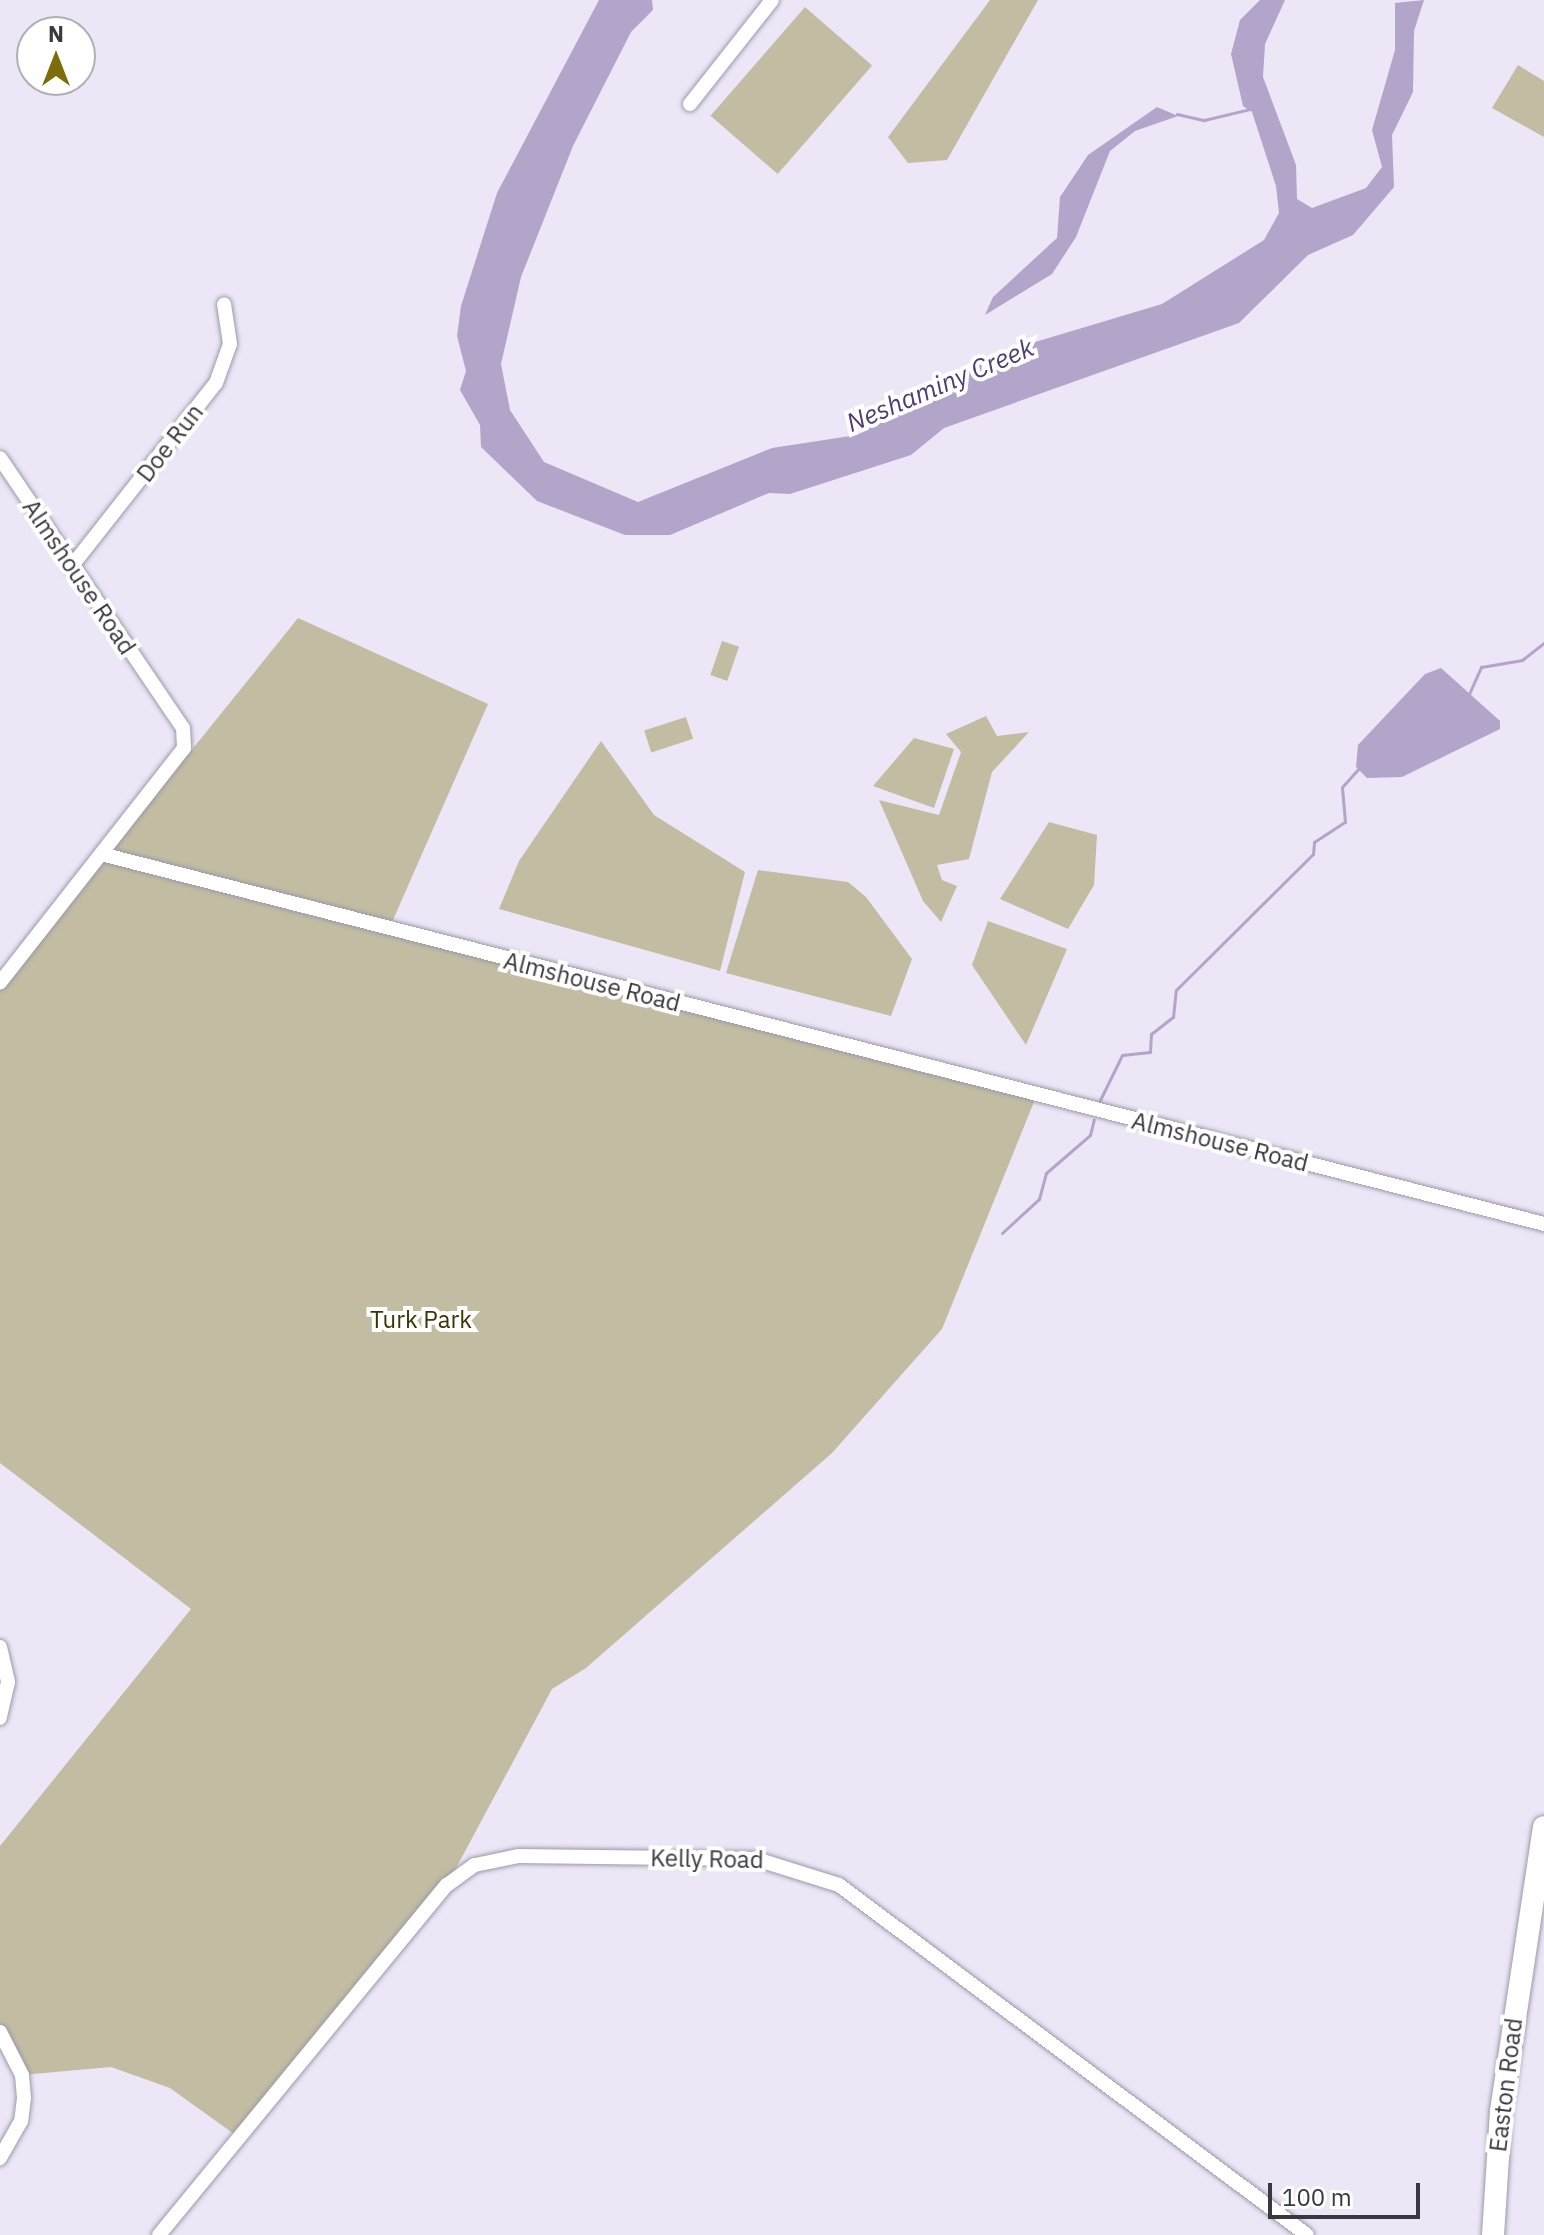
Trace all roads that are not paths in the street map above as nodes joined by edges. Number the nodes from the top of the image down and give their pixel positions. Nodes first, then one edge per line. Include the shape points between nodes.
1 (772, 0) edge
2 (690, 104) dead end
3 (224, 304) dead end
4 (0, 458) edge
5 (71, 567) junction
6 (105, 855) junction
7 (0, 983) edge
8 (1544, 1224) edge
9 (0, 1647) edge
10 (0, 1718) edge
11 (1544, 1827) edge
12 (1544, 1910) edge
13 (1529, 1936) junction
14 (0, 2032) edge
15 (0, 2158) edge
16 (159, 2235) edge
17 (1307, 2235) edge
18 (1493, 2235) edge

1 - 2 street
3 - 5 street, Doe Run via 230,344 216,383
4 - 5 street, Almshouse Road
5 - 6 street, Almshouse Road via 183,728 184,748
6 - 7 street
6 - 8 street, Almshouse Road
9 - 10 street via 8,1682
11 - 13 highway, Easton Road
12 - 13 highway, Easton Road
13 - 18 highway, Easton Road via 1501,2111
14 - 15 street via 22,2075 24,2098 17,2131
16 - 17 street, Kelly Road via 447,1885 475,1865 519,1856 756,1859 839,1885

